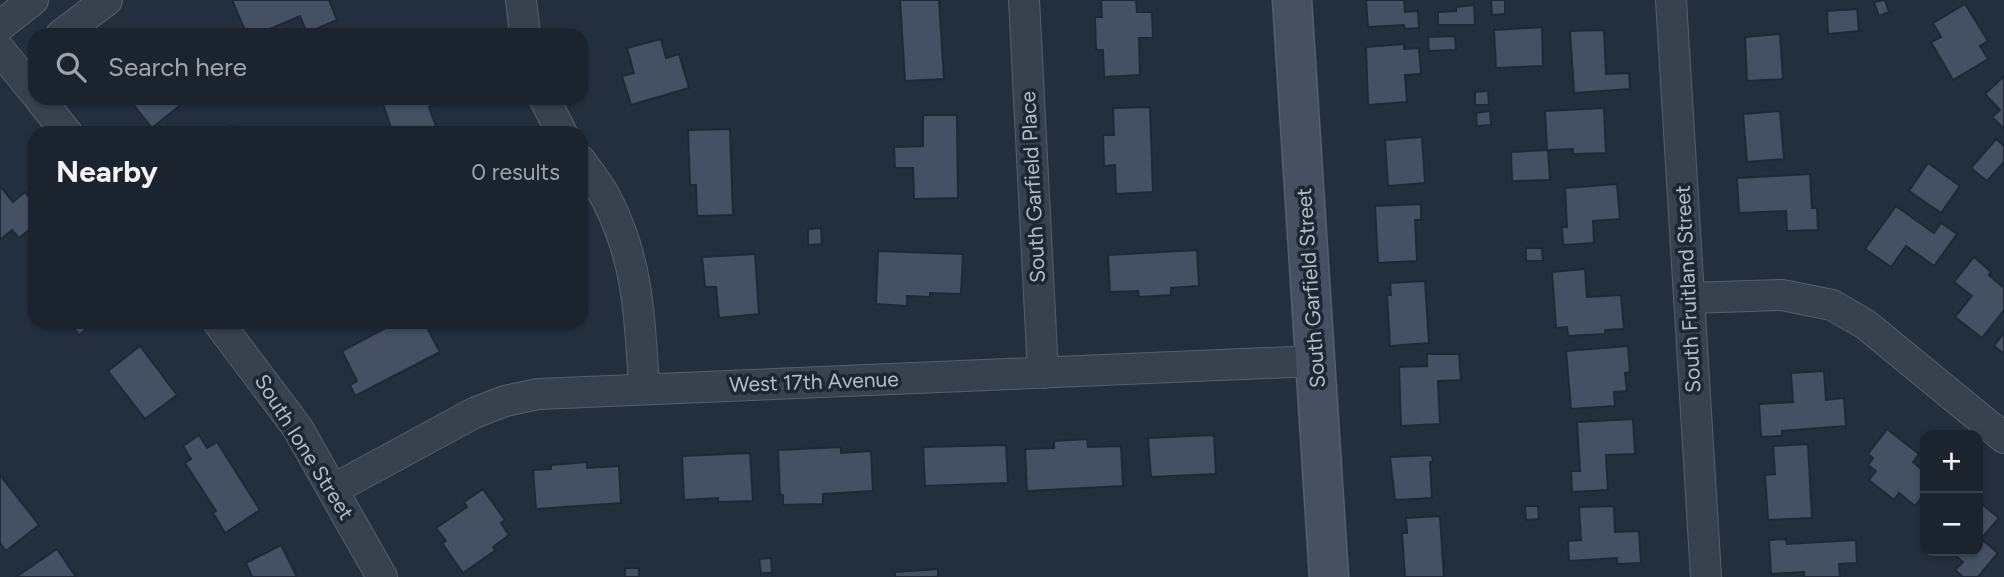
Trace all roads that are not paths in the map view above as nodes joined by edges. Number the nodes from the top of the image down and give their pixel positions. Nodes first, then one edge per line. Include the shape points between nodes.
1 (33, 0) edge
2 (107, 0) edge
3 (521, 0) edge
4 (1024, 0) edge
5 (1292, 0) edge
6 (1671, 0) edge
7 (0, 26) edge
8 (70, 28) edge
9 (524, 28) edge
10 (45, 105) edge
11 (548, 105) edge
12 (61, 126) edge
13 (558, 126) edge
14 (588, 172) edge
15 (1689, 298) junction
16 (223, 329) edge
17 (1315, 361) junction
18 (1042, 373) junction
19 (644, 388) junction
20 (2004, 438) edge
21 (334, 489) junction
22 (382, 577) edge
23 (1329, 577) edge
24 (1706, 577) edge

1 - 7 street
2 - 8 street
3 - 9 street
4 - 18 street, South Garfield Place
5 - 17 street, South Garfield Street
6 - 15 street, South Fruitland Street
10 - 12 street
11 - 13 street
14 - 19 street via 607,200 635,277
15 - 20 street via 1782,295 1832,305 1865,324
15 - 24 street, South Fruitland Street
16 - 21 street, South Ione Street via 297,427
17 - 18 street, West 17th Avenue
17 - 23 street, South Garfield Street
18 - 19 street, West 17th Avenue
19 - 21 street, West 17th Avenue via 538,394 505,401 474,413
21 - 22 street, South Ione Street

